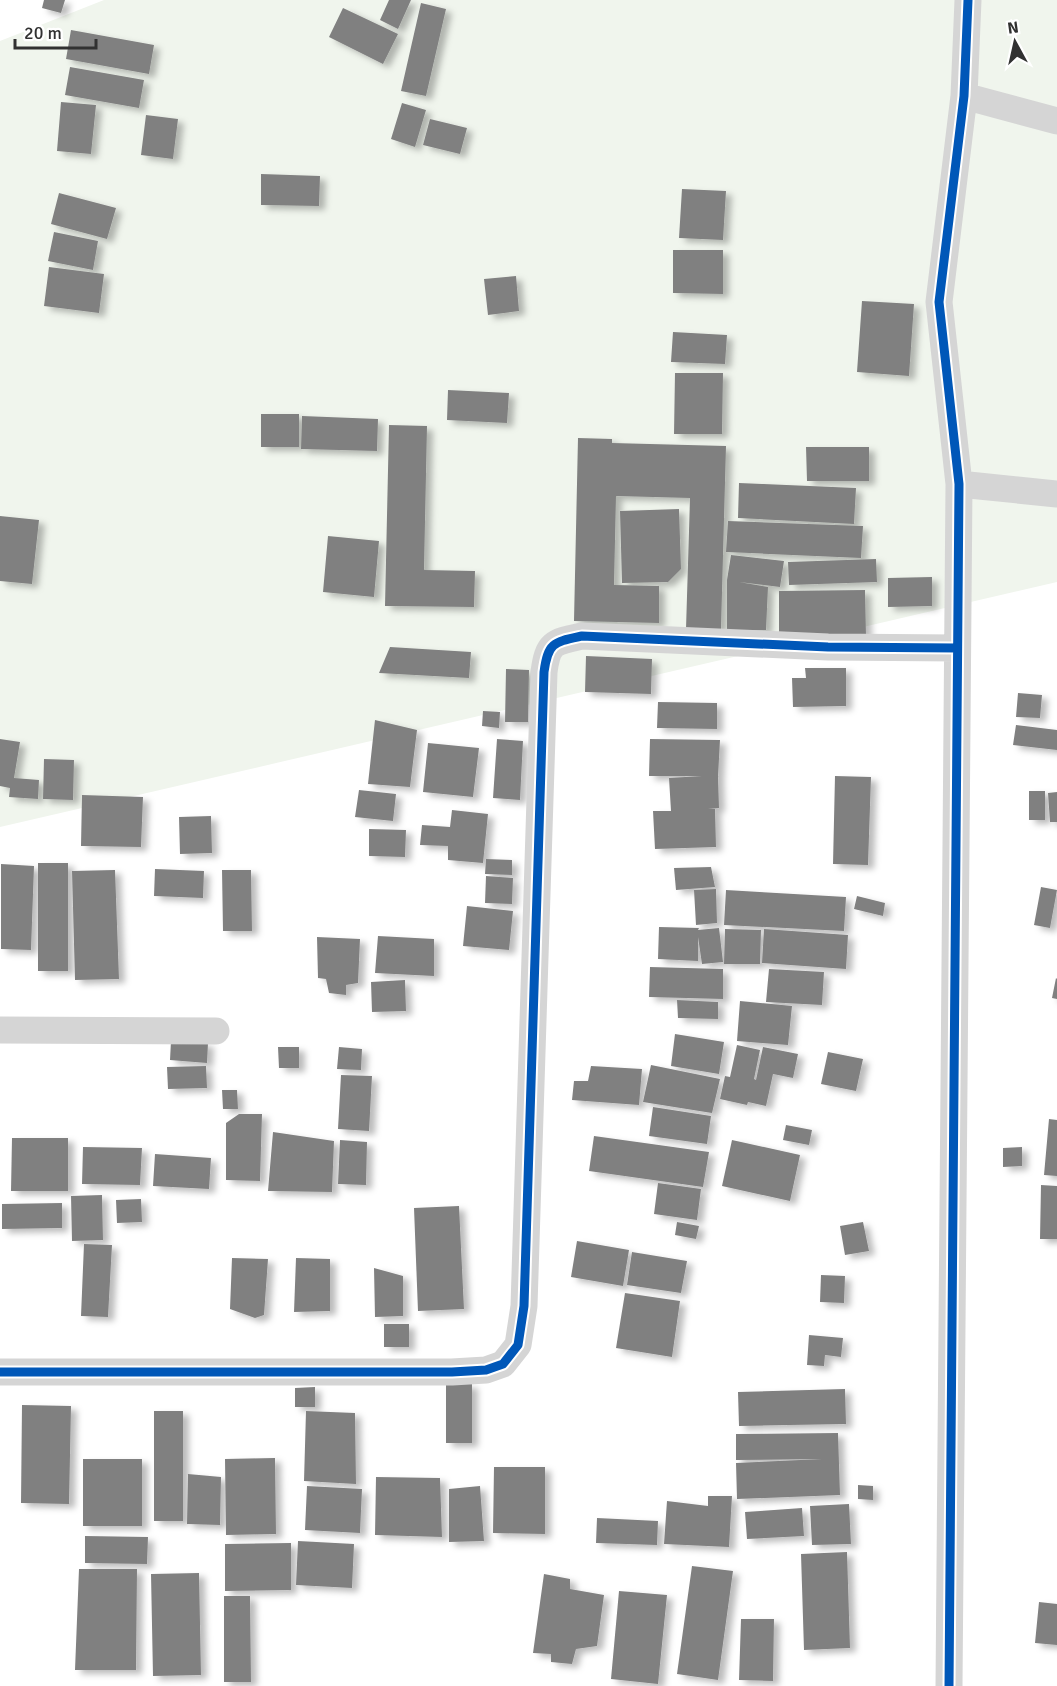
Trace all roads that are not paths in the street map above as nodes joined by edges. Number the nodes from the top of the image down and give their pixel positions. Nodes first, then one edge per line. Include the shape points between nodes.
1 (968, 0) edge
2 (964, 96) junction
3 (1057, 121) edge
4 (959, 484) junction
5 (1057, 494) edge
6 (957, 648) junction
7 (0, 1030) edge
8 (216, 1031) dead end
9 (0, 1372) edge
10 (949, 1686) edge

1 - 2 street
2 - 3 street
2 - 4 street via 939,302
4 - 5 street
4 - 6 street
6 - 9 street via 828,647 582,636 558,642 546,654 524,1306 518,1345 503,1364 486,1370 452,1372
6 - 10 street
7 - 8 street

